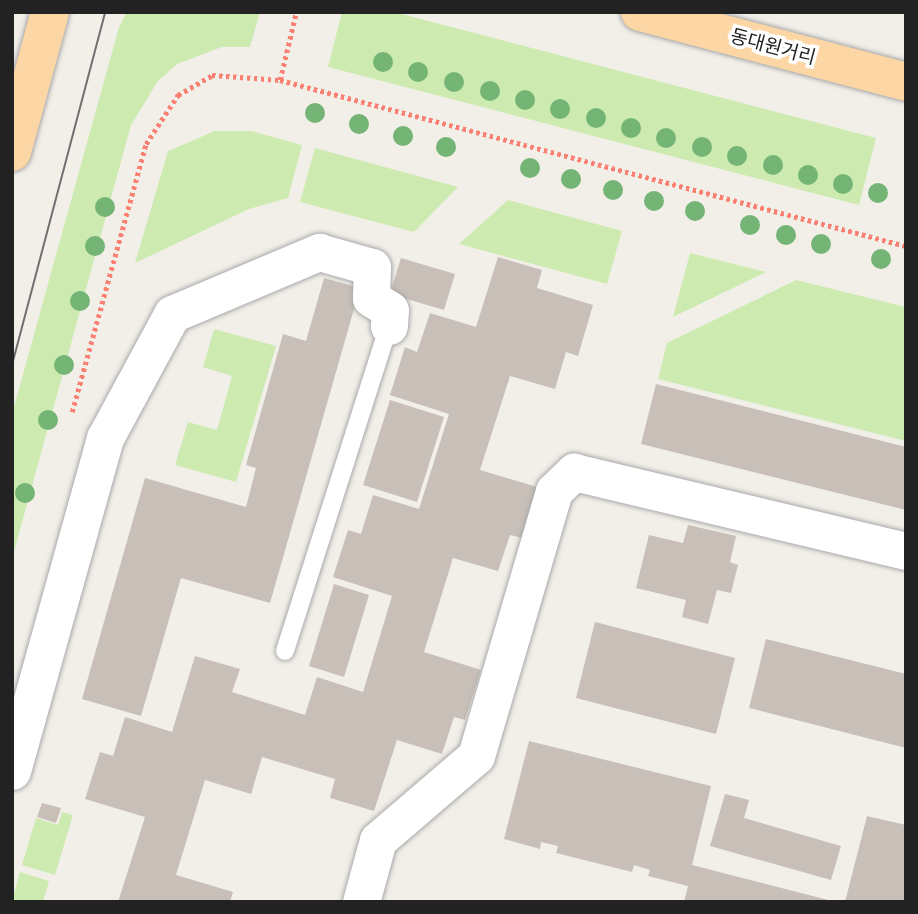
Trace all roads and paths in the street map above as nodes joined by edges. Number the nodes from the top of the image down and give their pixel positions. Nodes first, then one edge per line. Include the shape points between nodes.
1 (50, 12) edge
2 (296, 12) edge
3 (640, 12) edge
4 (280, 80) junction
5 (906, 82) edge
6 (12, 152) edge
7 (906, 246) edge
8 (389, 326) joint
9 (72, 414) dead end
10 (906, 551) edge
11 (285, 651) dead end
12 (12, 771) edge
13 (361, 902) edge

1 - 6 main road
2 - 4 path
3 - 5 main road, 동대원거리
4 - 7 path
4 - 9 path via 212,75 178,95 146,144
8 - 11 lane
8 - 12 street via 390,310 372,298 372,267 319,252 172,314 105,438
10 - 13 street via 574,472 554,491 476,756 378,840

